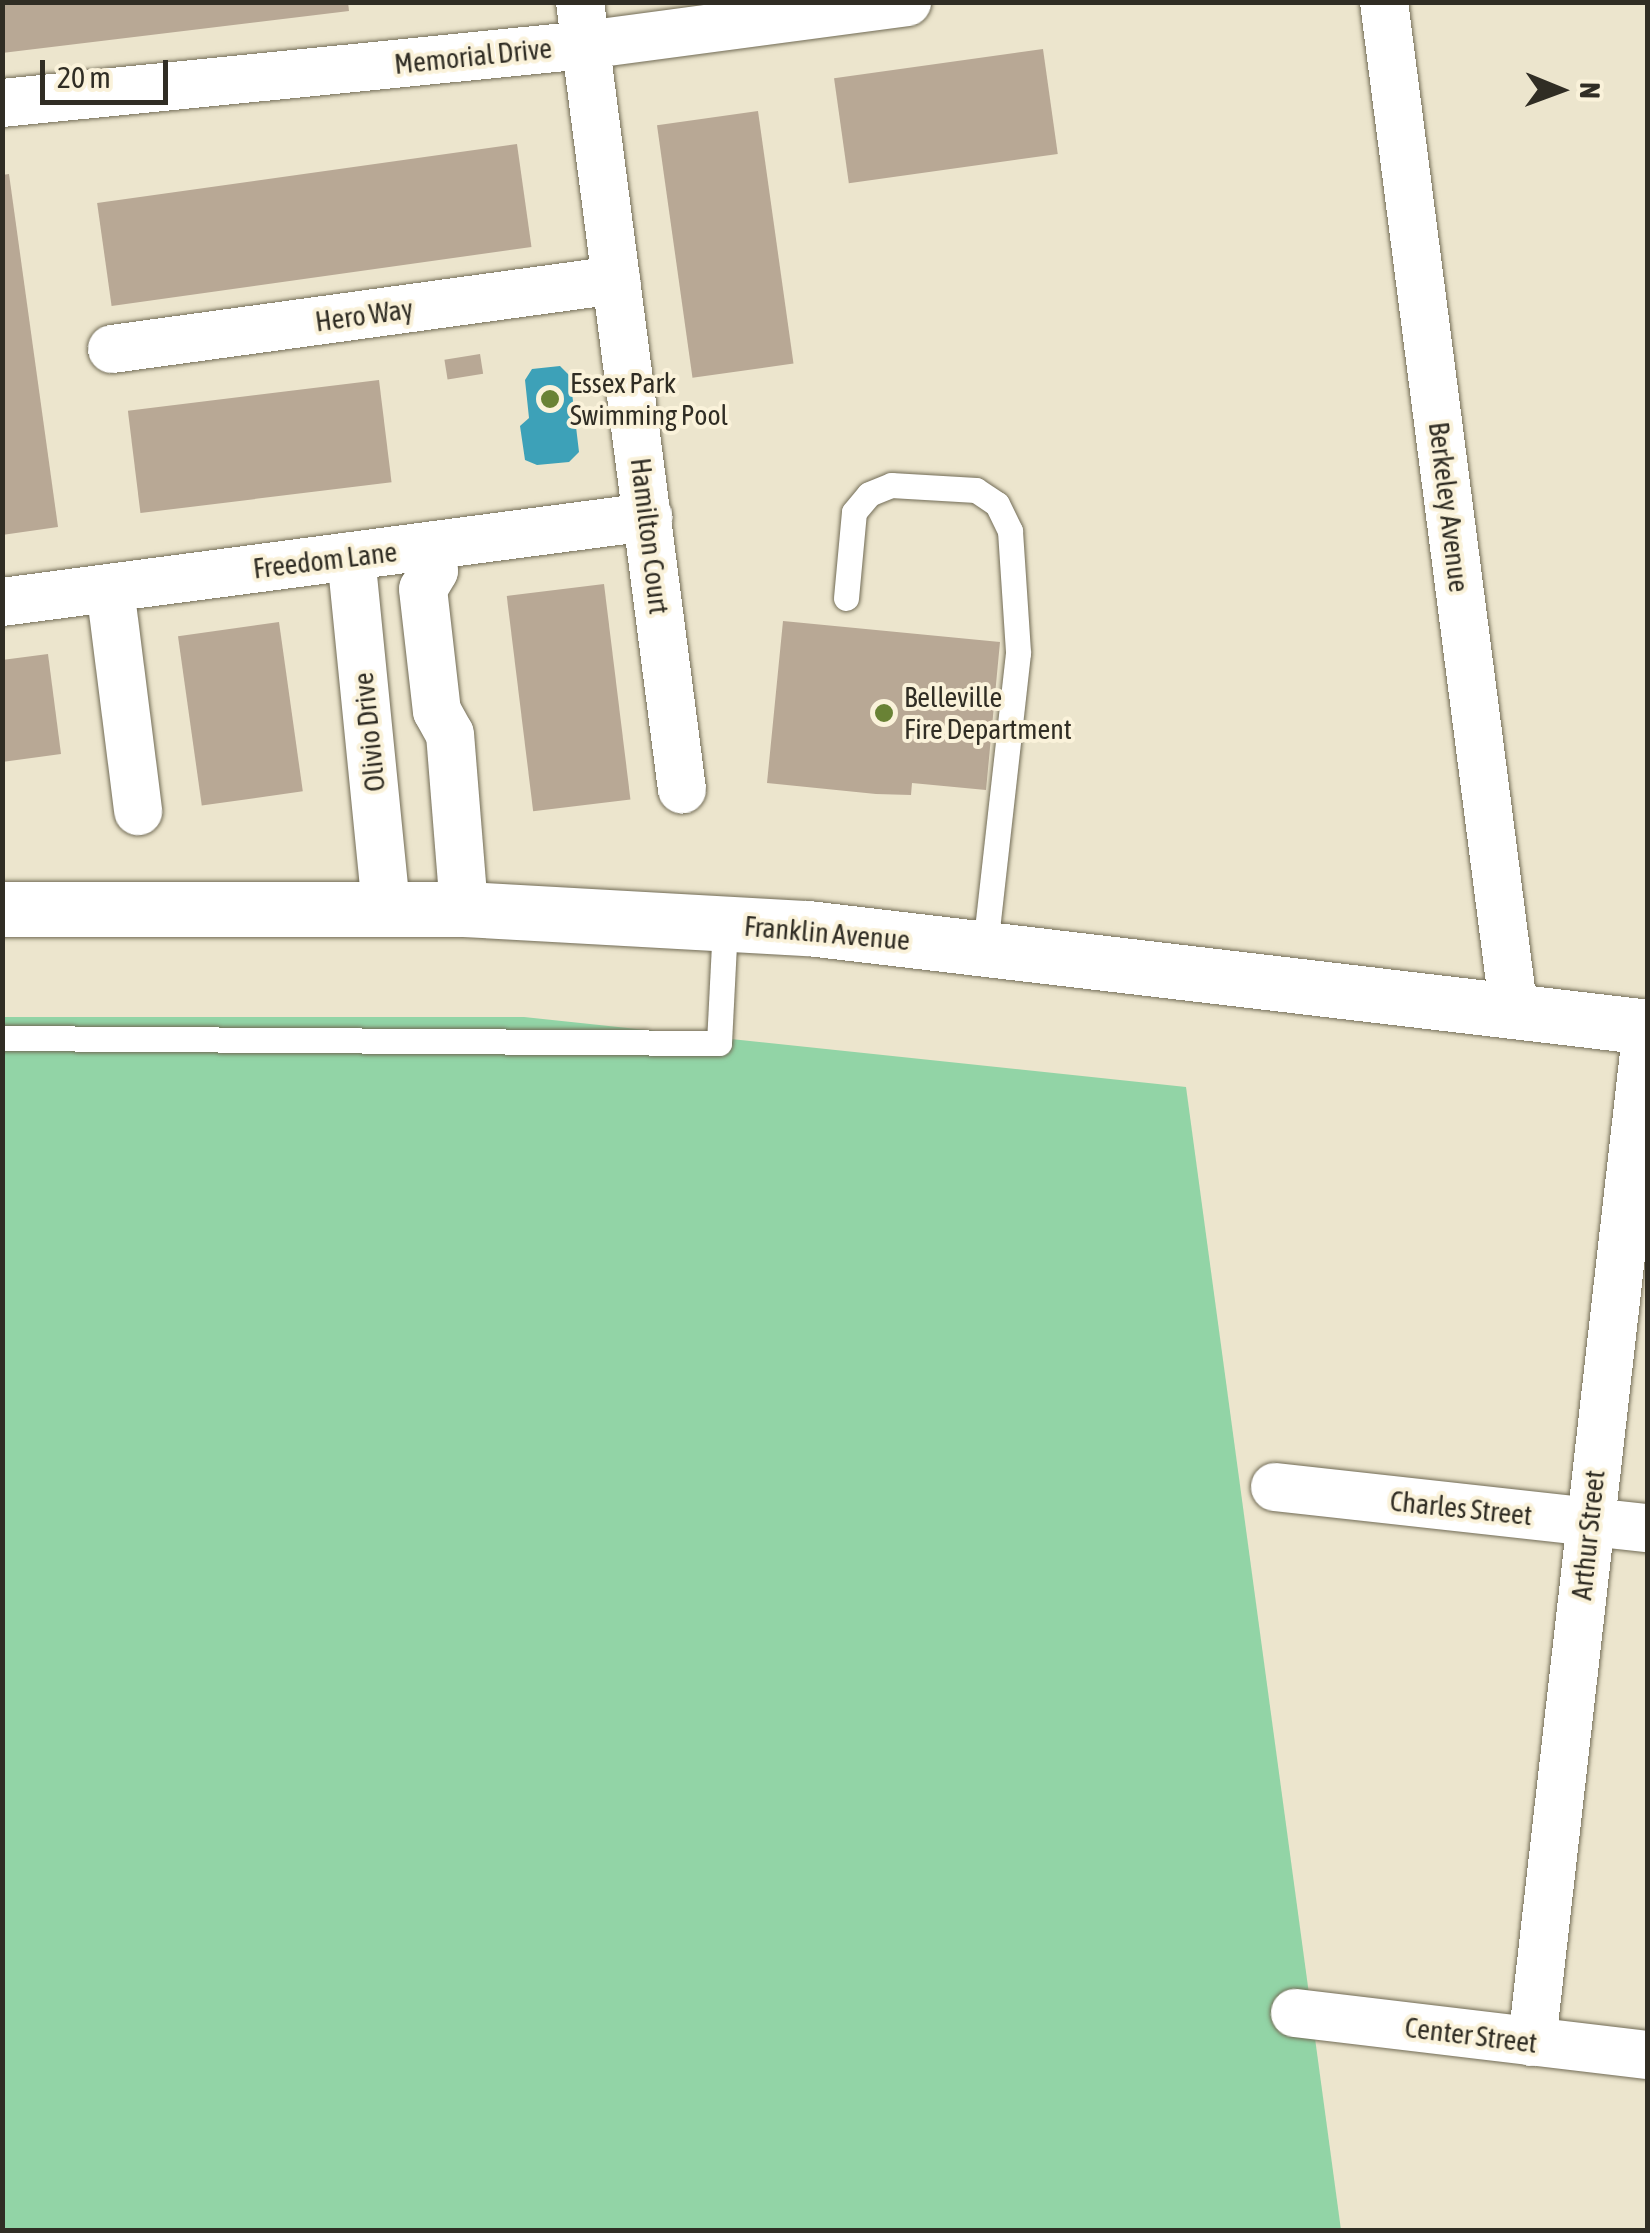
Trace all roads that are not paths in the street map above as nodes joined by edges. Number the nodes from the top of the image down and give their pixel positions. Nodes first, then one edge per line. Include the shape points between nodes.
1 (908, 2) edge
2 (1384, 2) edge
3 (583, 24) edge
4 (2, 103) edge
5 (616, 280) junction
6 (112, 349) dead end
7 (648, 518) junction
8 (351, 556) junction
9 (432, 559) junction
10 (110, 588) junction
11 (846, 598) dead end
12 (2, 602) edge
13 (682, 790) dead end
14 (138, 811) dead end
15 (386, 908) junction
16 (2, 909) edge
17 (464, 909) junction
18 (725, 924) junction
19 (985, 949) junction
20 (1514, 1012) junction
21 (1648, 1028) edge
22 (2, 1038) edge
23 (1635, 1236) edge
24 (1276, 1487) dead end
25 (1590, 1522) junction
26 (1648, 1528) edge
27 (1295, 2013) dead end
28 (1532, 2042) junction
29 (1648, 2055) edge

1 - 3 street
2 - 20 street, Berkeley Avenue
3 - 4 street, Memorial Drive
3 - 5 street, Hamilton Court
5 - 6 street, Hero Way
5 - 7 street, Hamilton Court
7 - 9 street, Freedom Lane
7 - 13 street, Hamilton Court
8 - 9 street, Freedom Lane
8 - 10 street, Freedom Lane
8 - 15 street, Olivio Drive
9 - 17 street via 424,589 438,711 450,734
10 - 12 street, Freedom Lane
10 - 14 street
11 - 19 lane via 854,512 869,494 891,486 976,490 997,504 1010,531 1018,653
15 - 16 main road, Franklin Avenue
15 - 17 main road, Franklin Avenue
17 - 18 main road, Franklin Avenue
18 - 19 main road, Franklin Avenue
18 - 22 lane via 718,1043
19 - 20 main road, Franklin Avenue
20 - 21 main road, Franklin Avenue
21 - 23 street, Arthur Street
23 - 25 street, Arthur Street
24 - 25 street, Charles Street
25 - 26 street, Charles Street
25 - 28 street, Arthur Street
27 - 28 street, Center Street
28 - 29 street, Center Street

